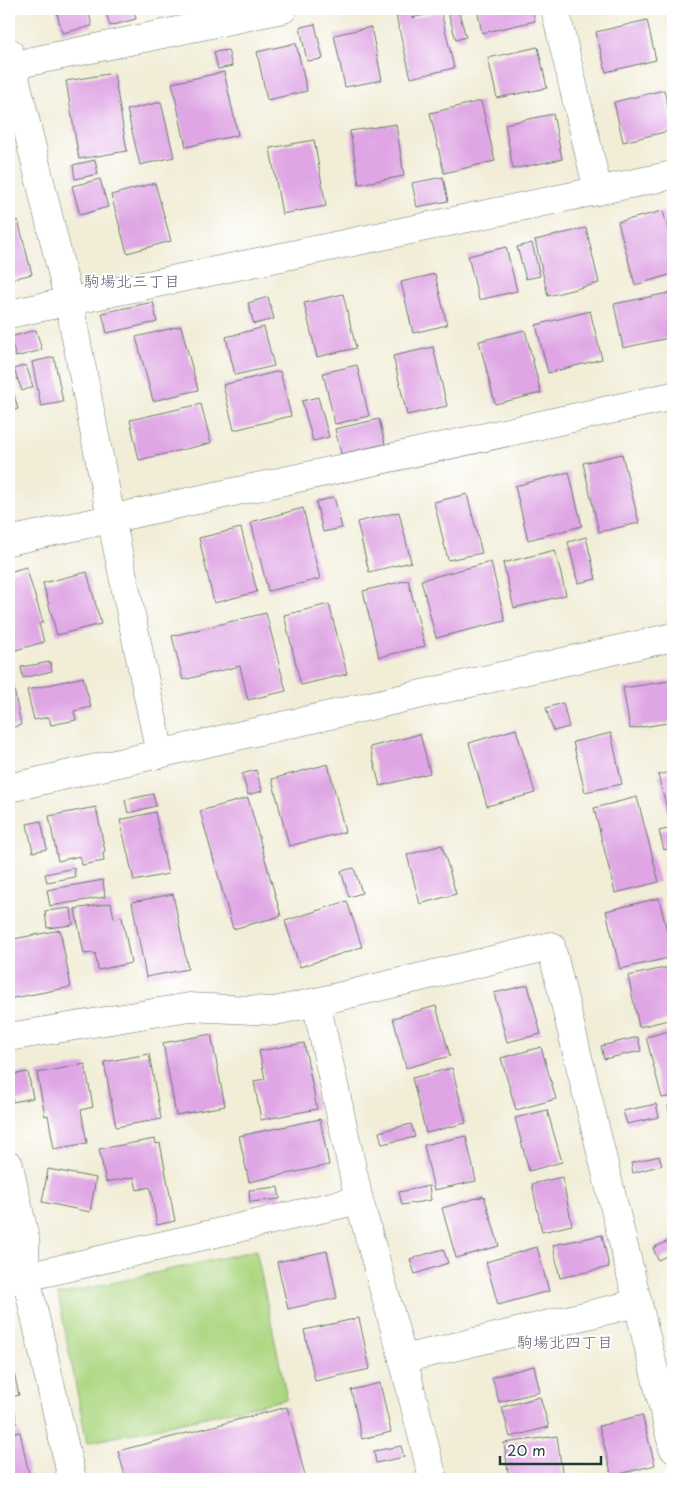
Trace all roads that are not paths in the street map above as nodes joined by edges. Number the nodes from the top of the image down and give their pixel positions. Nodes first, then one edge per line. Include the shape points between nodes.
1 (283, 9) edge
2 (555, 9) edge
3 (10, 61) edge
4 (673, 175) edge
5 (598, 191) junction
6 (69, 302) junction
7 (9, 314) edge
8 (673, 396) edge
9 (111, 518) junction
10 (9, 541) edge
11 (673, 637) edge
12 (160, 754) junction
13 (9, 788) edge
14 (316, 1002) junction
15 (9, 1037) edge
16 (9, 1165) edge
17 (359, 1200) junction
18 (17, 1279) edge
19 (638, 1303) junction
20 (403, 1359) junction
21 (673, 1448) edge
22 (72, 1479) edge
23 (433, 1479) edge

1 - 3 street
2 - 5 street
3 - 6 street
4 - 5 street
5 - 6 street
6 - 7 street
6 - 9 street
8 - 9 street
9 - 10 street
9 - 12 street
11 - 12 street
12 - 13 street
14 - 15 street via 275,1011 189,1006
14 - 17 street
14 - 19 street via 551,946
16 - 18 street via 25,1238
17 - 18 street
17 - 20 street
18 - 22 street
19 - 20 street
19 - 21 street
20 - 23 street

